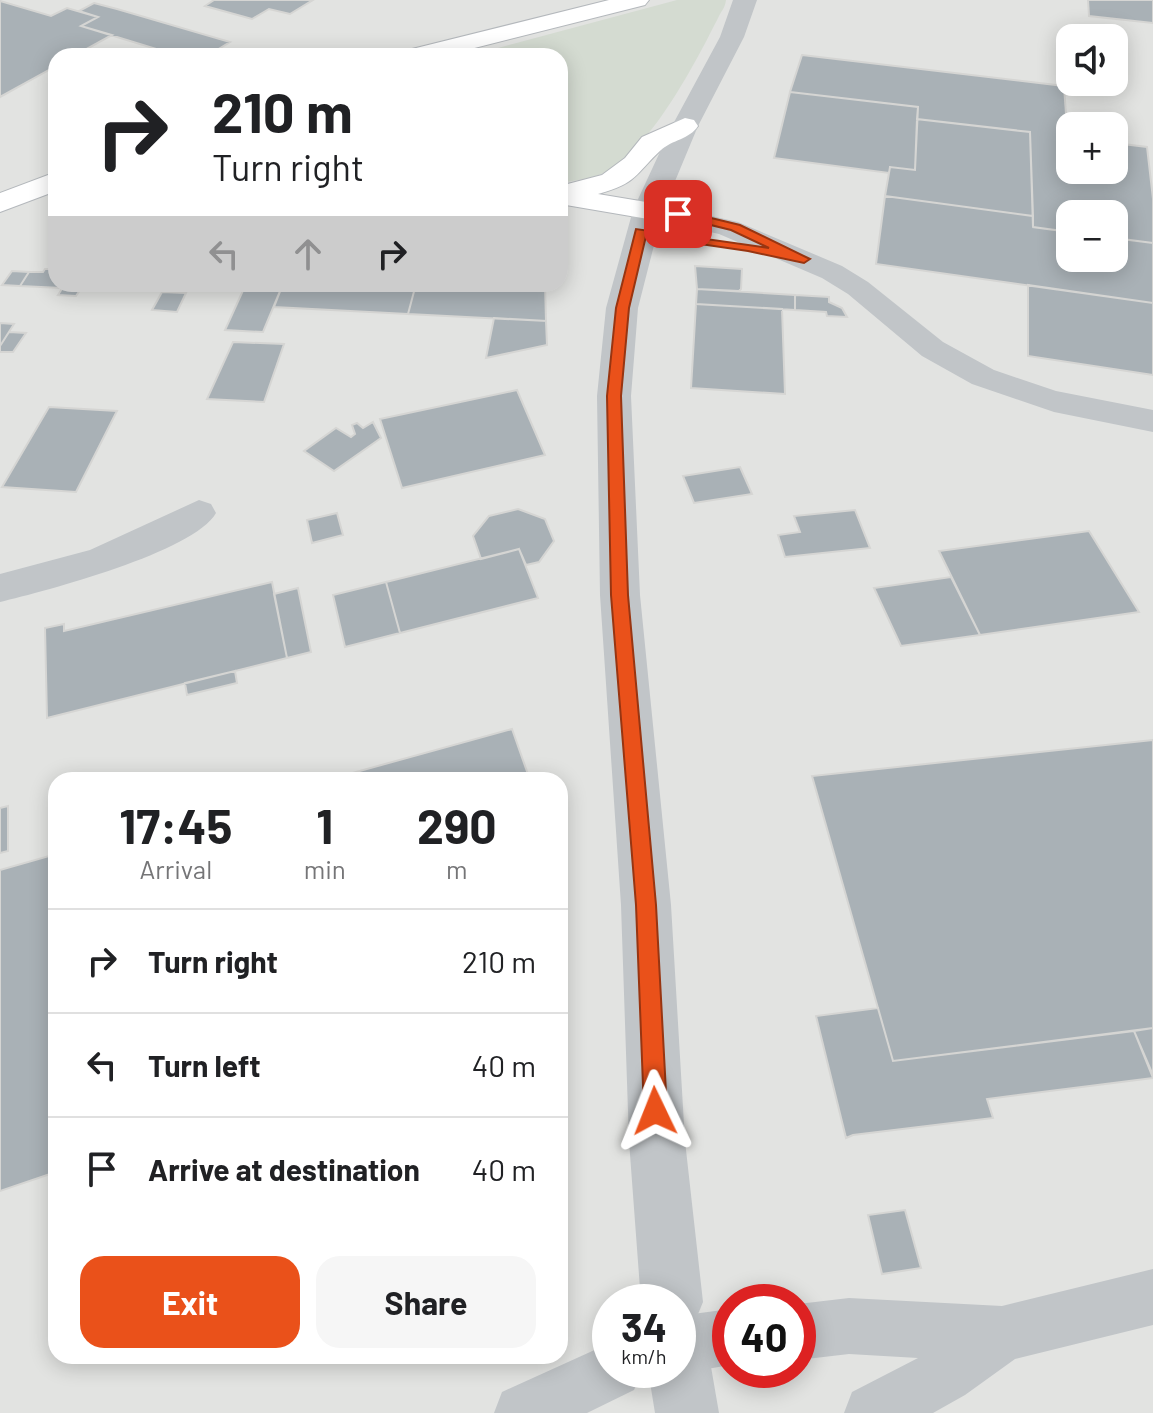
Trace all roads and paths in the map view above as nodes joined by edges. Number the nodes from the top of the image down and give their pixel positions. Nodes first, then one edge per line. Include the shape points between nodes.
1 (637, 0) edge
2 (745, 0) edge
3 (445, 48) edge
4 (685, 126) junction
5 (48, 184) edge
6 (568, 194) edge
7 (568, 198) edge
8 (0, 203) edge
9 (48, 212) edge
10 (568, 217) edge
11 (0, 220) edge
12 (644, 221) junction
13 (1153, 421) edge
14 (199, 513) dead end
15 (0, 588) edge
16 (670, 1284) edge
17 (1153, 1297) edge
18 (816, 1330) edge
19 (1002, 1334) junction
20 (592, 1380) edge
21 (683, 1388) edge
22 (523, 1413) edge
23 (687, 1413) edge
24 (873, 1413) edge

1 - 3 main road
2 - 4 street via 732,37
4 - 6 main road via 652,143 612,181
4 - 12 street
5 - 8 main road
7 - 12 main road
9 - 11 main road
10 - 12 main road
12 - 13 street via 804,259 855,286 959,365 1068,406
12 - 16 street via 622,308 615,479
14 - 15 street via 90,566
17 - 19 street
18 - 19 street via 849,1326
19 - 24 street via 945,1375
20 - 22 street
21 - 23 street

